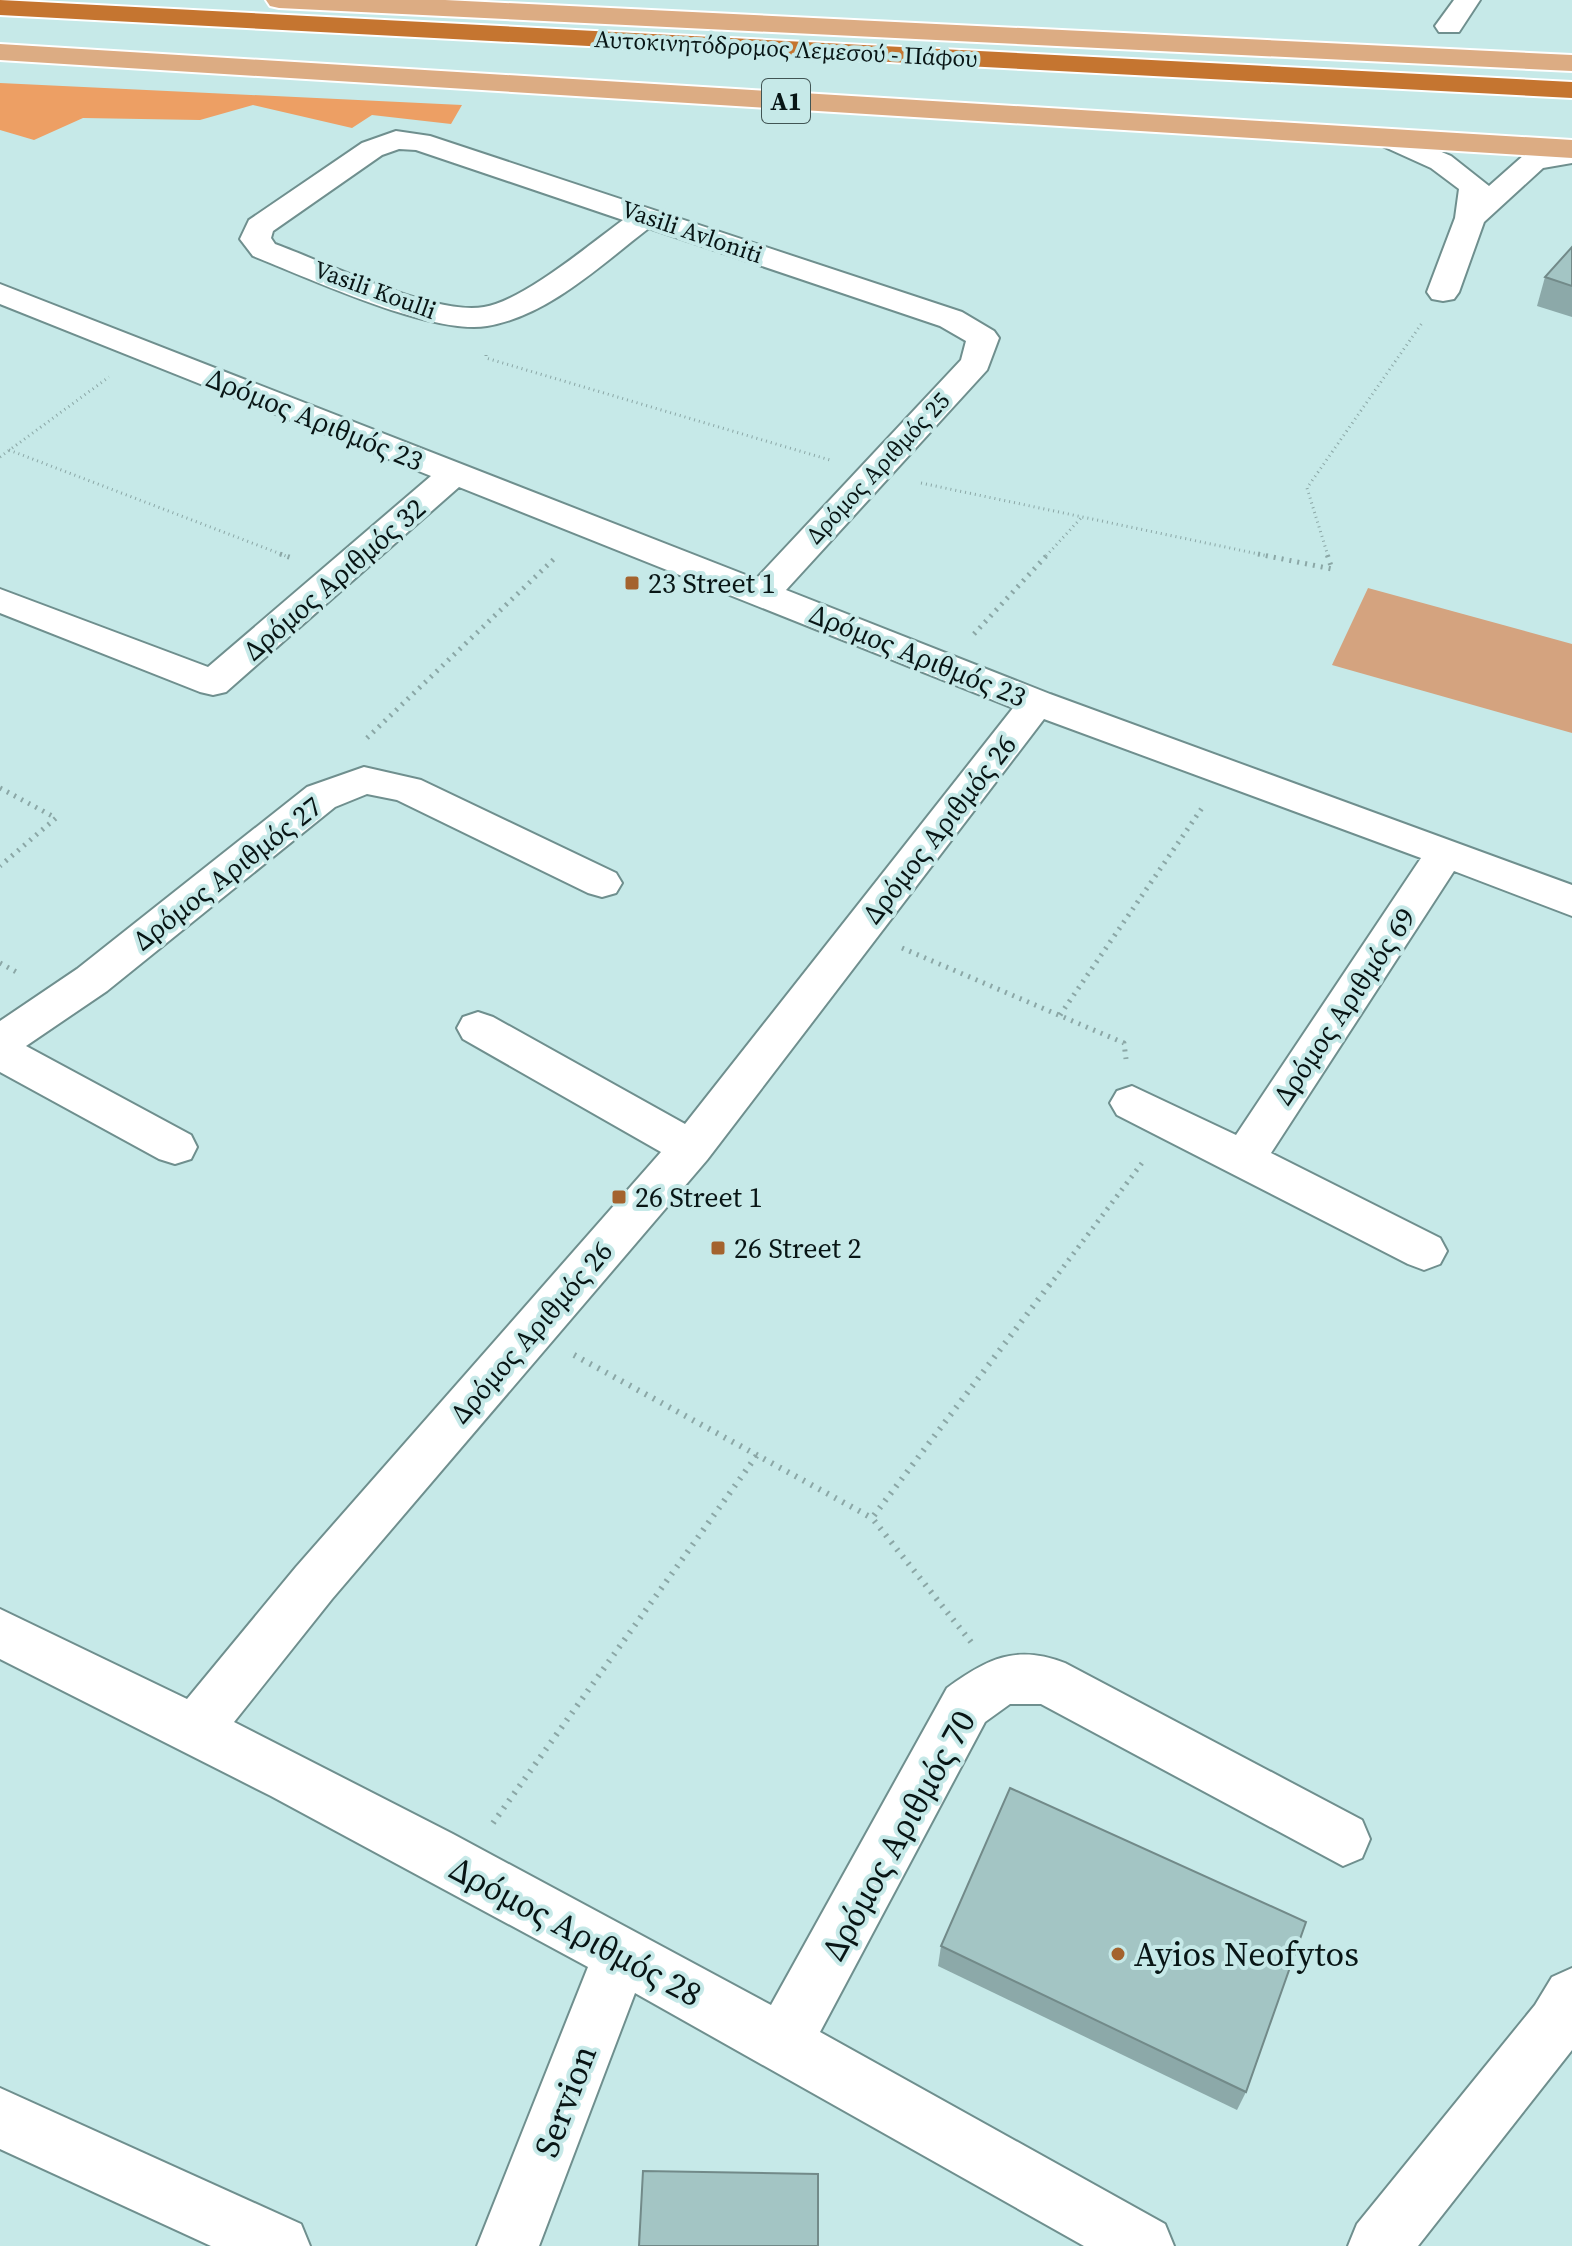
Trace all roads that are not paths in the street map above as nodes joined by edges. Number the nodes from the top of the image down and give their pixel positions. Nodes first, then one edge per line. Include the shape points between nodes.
1 (279, 0) edge
2 (1467, 0) edge
3 (0, 7) edge
4 (1449, 26) dead end
5 (0, 32) edge
6 (0, 52) edge
7 (1572, 63) edge
8 (1572, 90) edge
9 (1572, 115) edge
10 (1388, 138) junction
11 (396, 140) joint
12 (1572, 151) edge
13 (647, 216) junction
14 (1470, 218) junction
15 (1443, 292) road end
16 (0, 293) edge
17 (983, 338) joint
18 (454, 474) junction
19 (763, 593) junction
20 (0, 600) edge
21 (1037, 703) junction
22 (1446, 852) junction
23 (602, 883) dead end
24 (1572, 901) edge
25 (478, 1028) dead end
26 (0, 1042) edge
27 (0, 1052) edge
28 (1132, 1103) road end
29 (175, 1147) dead end
30 (691, 1148) junction
31 (1243, 1160) junction
32 (1424, 1251) dead end
33 (0, 1633) edge
34 (196, 1728) junction
35 (1343, 1839) dead end
36 (621, 1955) junction
37 (1566, 2019) edge
38 (783, 2041) junction
39 (0, 2118) edge
40 (279, 2246) edge
41 (508, 2246) edge
42 (1143, 2246) edge
43 (1379, 2246) edge

1 - 7 main road
2 - 4 street
3 - 8 highway, Αυτοκινητόδρομος Λεμεσού - Πάφου
5 - 9 highway, Αυτοκινητόδρομος Λεμεσού - Πάφου
6 - 10 main road, A1
10 - 12 main road, A1
10 - 14 street via 1441,162 1474,186
11 - 13 street, Vasili Avloniti via 420,142
11 - 13 street, Vasili Koulli via 372,149 260,226 255,239 264,250 446,316 485,318 520,306
12 - 14 street via 1534,161
13 - 17 street, Vasili Avloniti via 951,319
14 - 15 street
16 - 18 street, Δρόμος Αριθμός 23
17 - 19 street, Δρόμος Αριθμός 25 via 976,363
18 - 19 street, Δρόμος Αριθμός 23
18 - 20 street, Δρόμος Αριθμός 32 via 213,683
19 - 21 street, Δρόμος Αριθμός 23
21 - 22 street, Δρόμος Αριθμός 23
21 - 30 street, Δρόμος Αριθμός 26
22 - 24 street, Δρόμος Αριθμός 23
22 - 31 street, Δρόμος Αριθμός 69
23 - 26 street, Δρόμος Αριθμός 27 via 407,789 364,780 321,797 92,980
25 - 30 street
27 - 29 street
28 - 31 street
30 - 34 street, Δρόμος Αριθμός 26 via 314,1583
31 - 32 street
33 - 34 street, Δρόμος Αριθμός 28
34 - 36 street, Δρόμος Αριθμός 28
35 - 38 street, Δρόμος Αριθμός 70 via 1046,1680 1001,1680 966,1705
36 - 38 street, Δρόμος Αριθμός 28
36 - 41 street, Servion
37 - 43 street
38 - 42 street, Δρόμος Αριθμός 28
39 - 40 street

